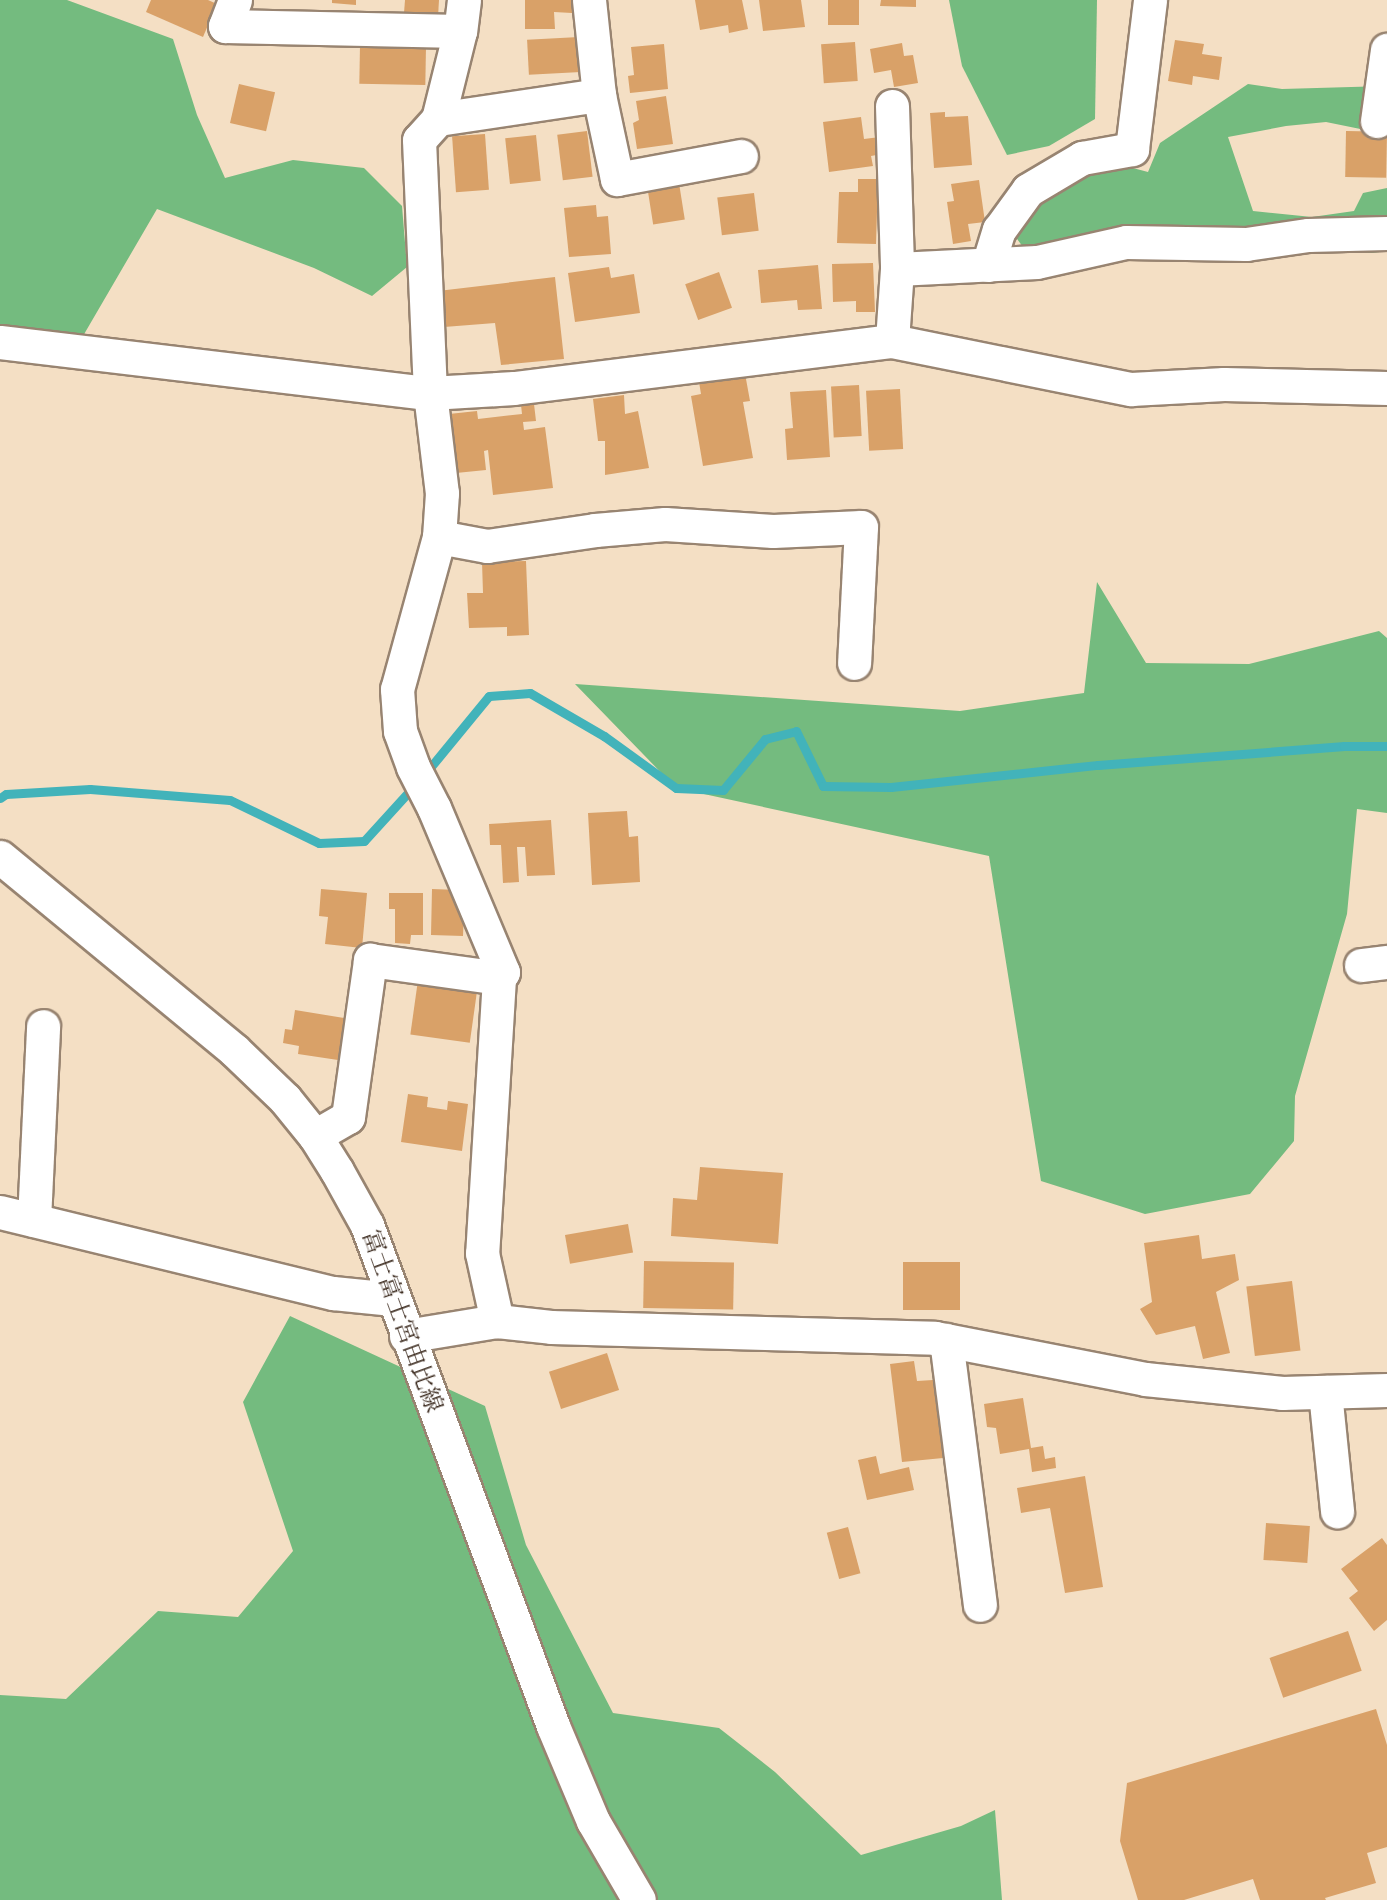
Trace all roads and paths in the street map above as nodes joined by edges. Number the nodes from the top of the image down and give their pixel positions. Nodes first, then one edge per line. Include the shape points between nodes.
1 (235, 0) edge
2 (589, 0) edge
3 (1150, 0) edge
4 (462, 16) edge
5 (1387, 50) edge
6 (599, 95) junction
7 (892, 106) dead end
8 (438, 119) junction
9 (1377, 121) dead end
10 (741, 156) dead end
11 (1387, 233) edge
12 (988, 266) junction
13 (897, 269) junction
14 (892, 341) junction
15 (0, 342) edge
16 (1387, 388) edge
17 (430, 393) junction
18 (439, 537) junction
19 (854, 663) dead end
20 (0, 857) edge
21 (499, 978) junction
22 (43, 1026) dead end
23 (315, 1136) junction
24 (0, 1212) edge
25 (34, 1220) junction
26 (393, 1299) junction
27 (497, 1321) junction
28 (406, 1336) junction
29 (946, 1340) junction
30 (1387, 1390) edge
31 (1325, 1392) junction
32 (1337, 1511) dead end
33 (980, 1605) dead end
34 (639, 1900) edge

1 - 4 street via 225,26
2 - 6 street
3 - 12 street via 1132,149 1082,158 1029,190 999,230
4 - 8 street
5 - 9 street
6 - 8 street
6 - 10 street via 617,179
7 - 13 street
8 - 17 street via 419,140
11 - 12 street via 1308,235 1246,244 1126,243 1037,262
12 - 13 street
13 - 14 street
14 - 16 street via 1131,389 1224,384
14 - 17 street via 514,388
15 - 17 street
17 - 18 street via 442,493
18 - 19 street via 487,546 665,524 773,531 861,527
18 - 21 street via 397,689 400,731 503,972
20 - 23 street, 富士富士宮由比線 via 234,1050 285,1099
21 - 23 street via 370,960 348,1117
21 - 27 street via 482,1253
22 - 25 street
23 - 26 street, 富士富士宮由比線 via 367,1225
24 - 25 street
25 - 26 street via 333,1293
26 - 28 street, 富士富士宮由比線
27 - 28 street
27 - 29 street via 551,1327
28 - 34 street, 富士富士宮由比線 via 553,1726 593,1821
29 - 31 street via 1145,1379 1282,1393
29 - 33 street
30 - 31 street
31 - 32 street

